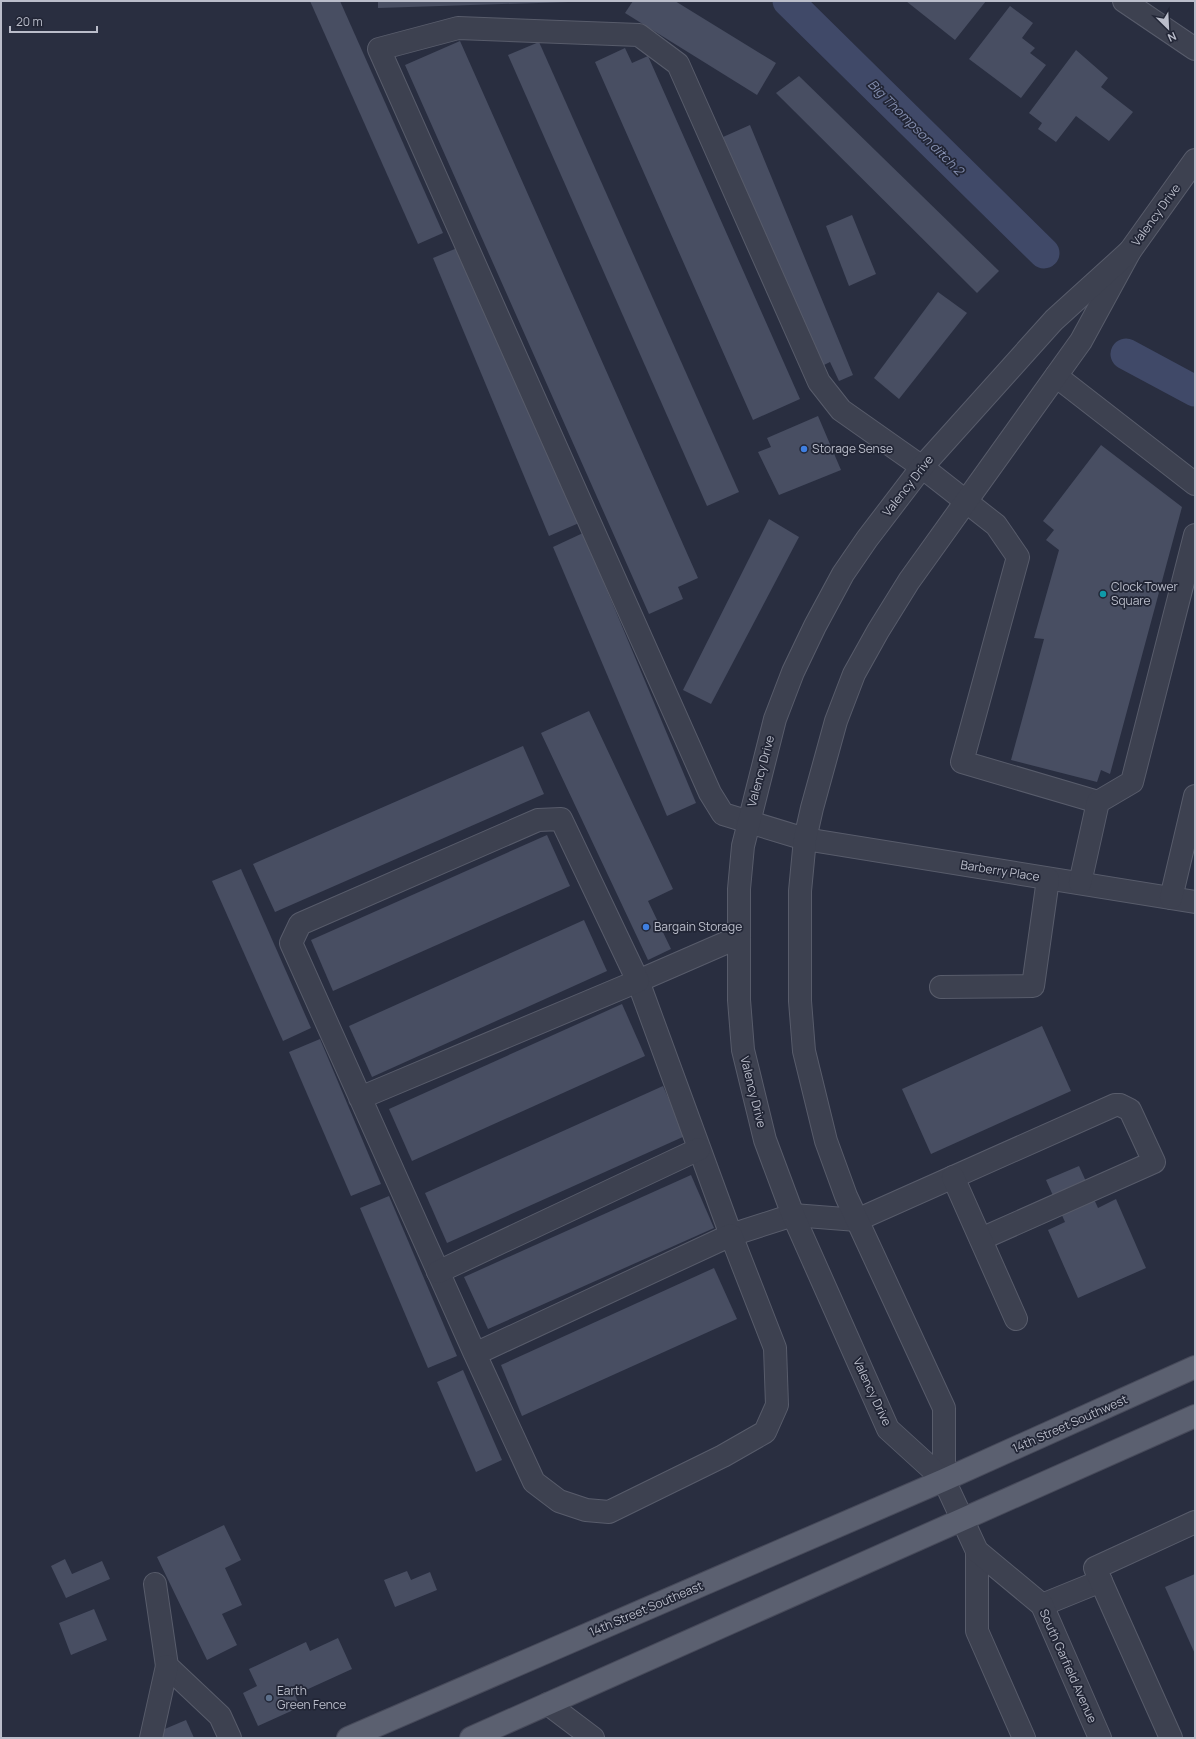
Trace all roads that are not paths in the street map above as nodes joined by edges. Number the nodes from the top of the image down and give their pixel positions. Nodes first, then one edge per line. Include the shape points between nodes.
1 (1124, 1) edge
2 (1195, 49) edge
3 (1195, 160) edge
4 (1130, 251) junction
5 (1056, 376) junction
6 (922, 466) junction
7 (1195, 484) edge
8 (966, 502) junction
9 (1195, 535) edge
10 (1195, 796) edge
11 (1098, 802) junction
12 (748, 822) junction
13 (805, 839) junction
14 (1048, 878) junction
15 (1080, 884) junction
16 (1171, 898) junction
17 (1195, 902) edge
18 (739, 937) junction
19 (638, 981) junction
20 (941, 987) dead end
21 (360, 1098) junction
22 (699, 1149) junction
23 (953, 1177) junction
24 (793, 1215) junction
25 (857, 1220) junction
26 (731, 1235) junction
27 (981, 1239) junction
28 (438, 1272) junction
29 (1016, 1319) dead end
30 (475, 1354) junction
31 (1195, 1367) edge
32 (1195, 1416) edge
33 (944, 1480) junction
34 (962, 1520) junction
35 (1195, 1522) edge
36 (977, 1551) junction
37 (1101, 1581) junction
38 (155, 1584) dead end
39 (1042, 1605) junction
40 (167, 1666) junction
41 (548, 1704) junction
42 (151, 1738) edge
43 (230, 1738) edge
44 (348, 1738) edge
45 (471, 1738) edge
46 (593, 1738) edge
47 (1024, 1738) edge
48 (1100, 1738) edge
49 (1171, 1738) edge

1 - 2 street
3 - 4 street, Valency Drive
4 - 5 street, Valency Drive via 1081,341
4 - 6 street, Valency Drive via 1054,320
5 - 7 street
5 - 8 street, Valency Drive
6 - 8 street
6 - 12 street, Valency Drive via 843,574 815,626 793,672 775,719
6 - 12 street, Barberry Place via 841,410 819,382 678,64 639,35 458,28 379,49 710,793 723,814
8 - 11 street via 996,525 1018,557 962,762
8 - 13 street, Valency Drive via 909,581 854,674 836,721
9 - 11 street via 1132,782
10 - 16 street
11 - 15 street
12 - 13 street, Barberry Place
12 - 18 street, Valency Drive via 742,846
13 - 14 street, Barberry Place
13 - 25 street, Valency Drive via 800,891 800,1001 804,1051 826,1141
14 - 15 street, Barberry Place
14 - 20 street via 1033,986
15 - 16 street, Barberry Place
16 - 17 street, Barberry Place
18 - 19 street
18 - 24 street, Valency Drive via 739,1000 743,1050 765,1140
19 - 21 street
19 - 21 street via 561,819 538,820 300,924 291,943
19 - 22 street
21 - 28 street
22 - 26 street
22 - 28 street
23 - 25 street
23 - 27 street
23 - 27 street via 1115,1105 1130,1110 1154,1162
24 - 25 street
24 - 26 street
24 - 33 street, Valency Drive via 888,1429
25 - 33 street, Valency Drive via 944,1408
26 - 30 street
26 - 30 street via 775,1348 777,1405 765,1432 723,1456 609,1512 586,1510 559,1501 534,1482
27 - 29 street
28 - 30 street
31 - 33 main road, 14th Street Southwest
32 - 34 main road
33 - 34 street, South Garfield Avenue
33 - 44 main road, 14th Street Southeast
34 - 36 street, South Garfield Avenue
34 - 41 main road
35 - 37 street via 1095,1568
36 - 39 street, South Garfield Avenue
36 - 47 street, South Garfield Avenue via 977,1631
37 - 39 street
37 - 49 street
38 - 40 street
39 - 48 street, South Garfield Avenue
40 - 42 street
40 - 43 street via 220,1716
41 - 45 main road
41 - 46 street

